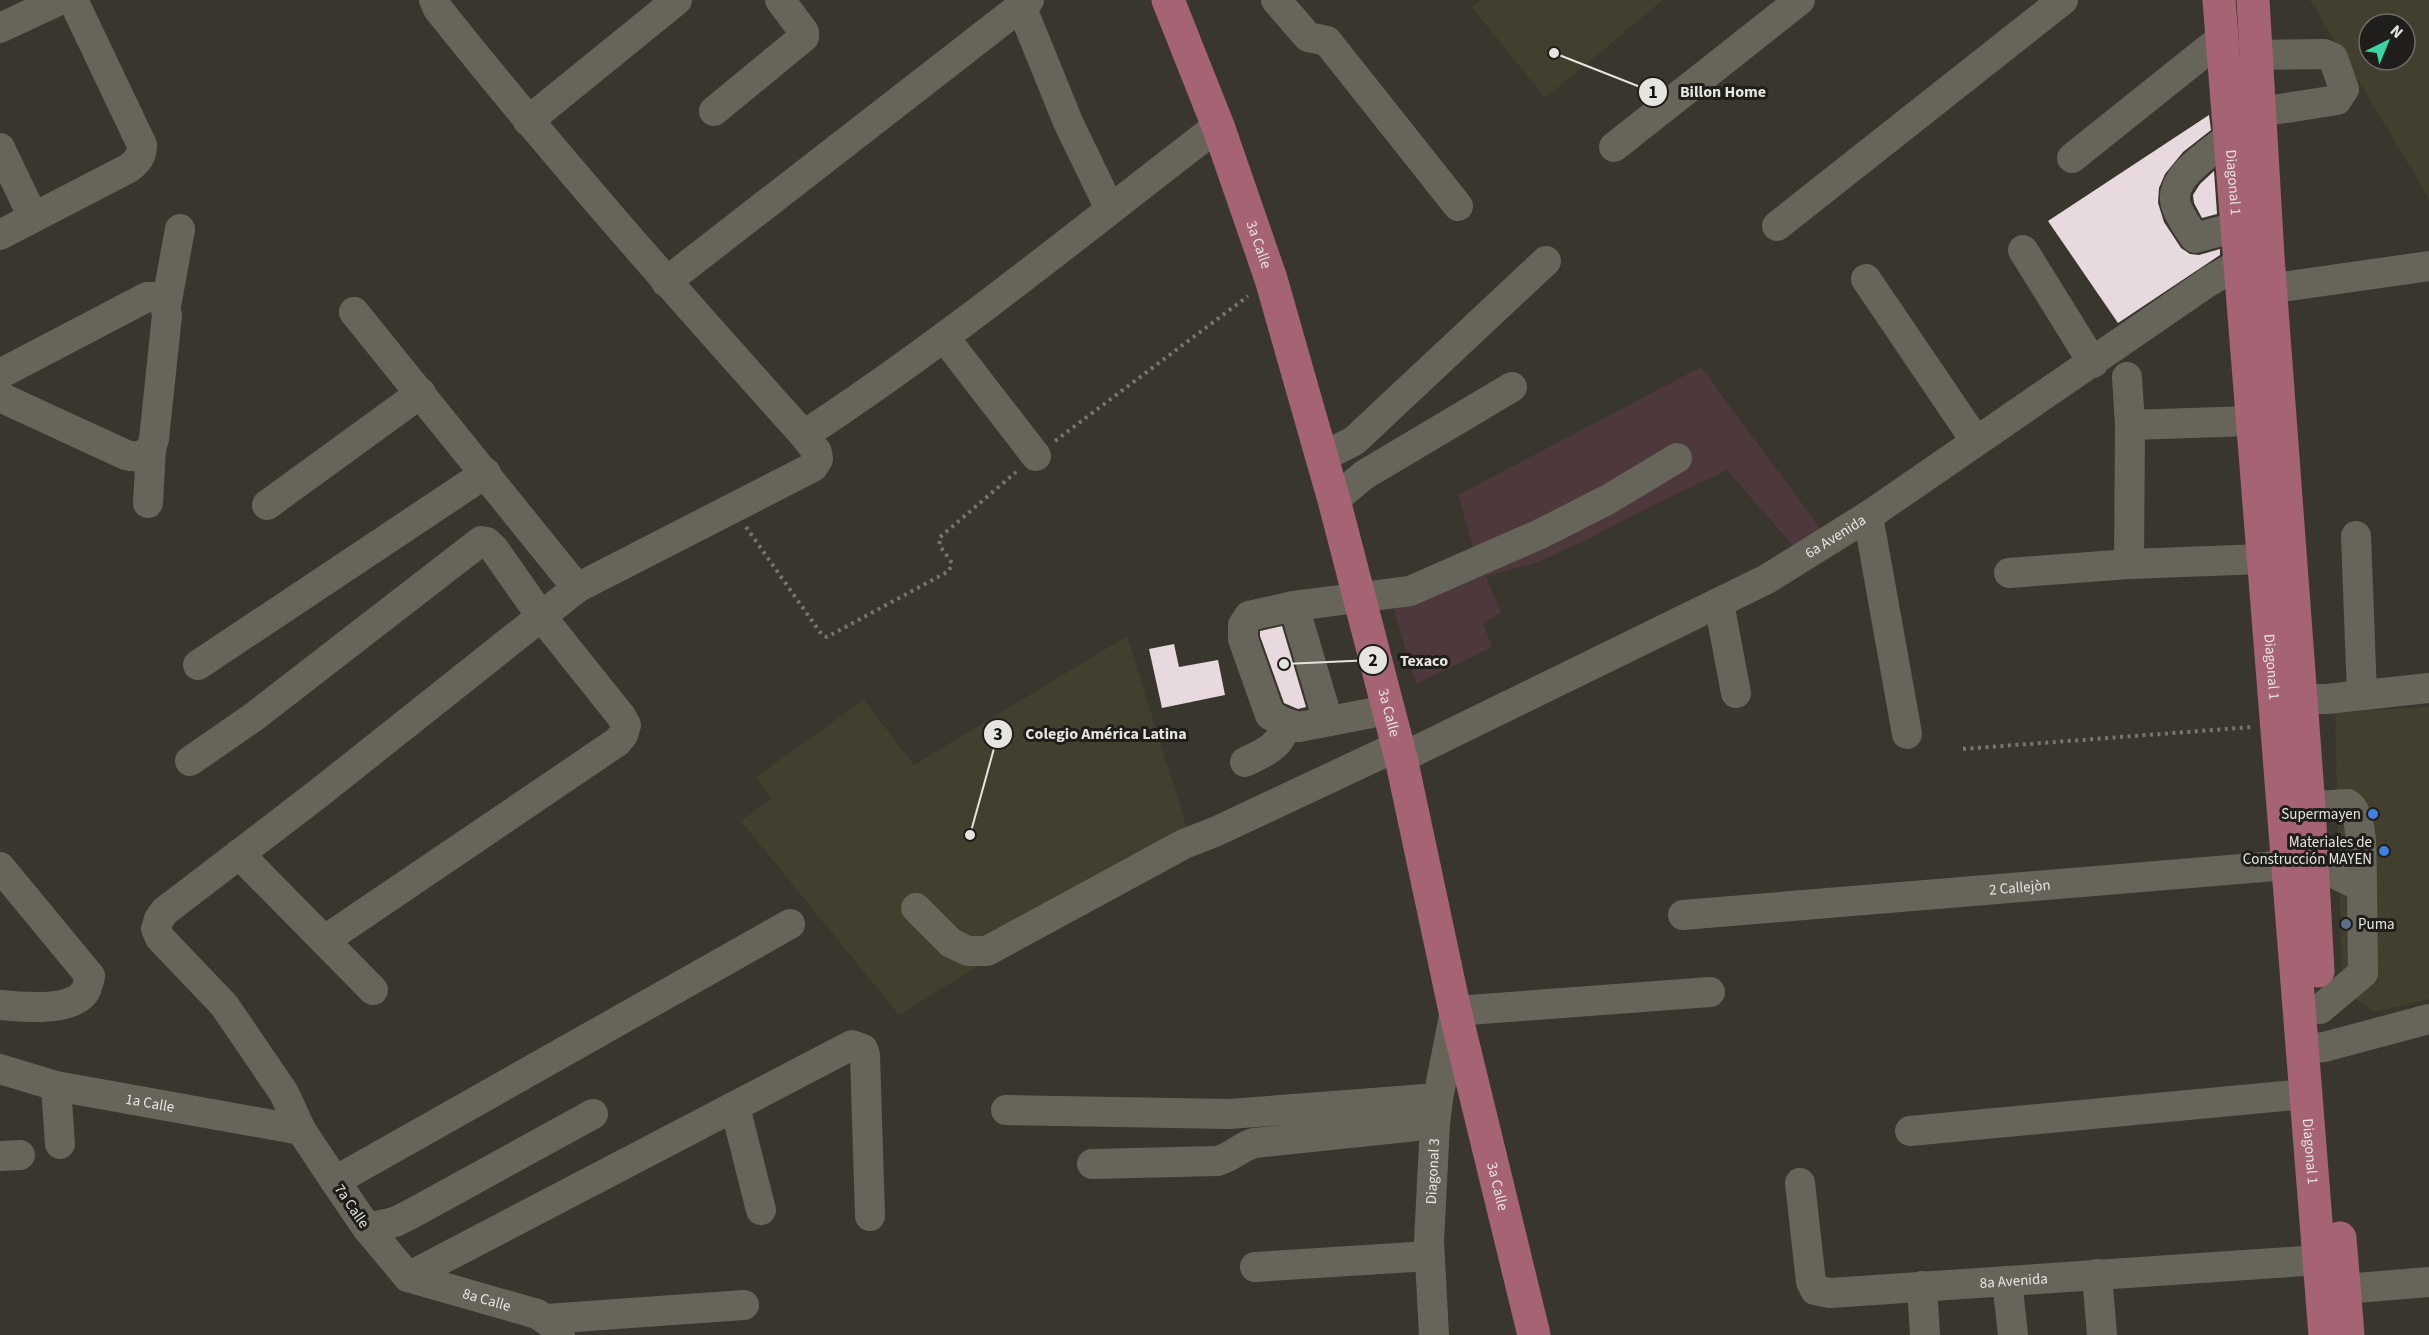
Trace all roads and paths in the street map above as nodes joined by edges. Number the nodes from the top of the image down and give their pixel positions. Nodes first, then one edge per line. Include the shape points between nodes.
1 (60, 0) edge
2 (74, 0) edge
3 (434, 0) edge
4 (677, 0) edge
5 (780, 0) edge
6 (1168, 0) edge
7 (1276, 0) edge
8 (1800, 0) edge
9 (2063, 0) edge
10 (2220, 0) edge
11 (2253, 0) edge
12 (1025, 3) edge
13 (0, 28) edge
14 (2222, 38) junction
15 (2256, 55) junction
16 (714, 111) dead end
17 (2260, 112) junction
18 (528, 122) junction
19 (1218, 126) junction
20 (2229, 137) junction
21 (1614, 147) dead end
22 (0, 148) edge
23 (2072, 158) dead end
24 (1458, 206) dead end
25 (1110, 209) junction
26 (33, 217) junction
27 (1777, 226) dead end
28 (2236, 227) junction
29 (180, 229) dead end
30 (0, 235) edge
31 (2194, 238) junction
32 (2023, 250) dead end
33 (1546, 261) dead end
34 (2429, 266) edge
35 (1271, 279) junction
36 (1866, 279) dead end
37 (666, 282) junction
38 (2208, 282) junction
39 (2250, 282) junction
40 (166, 306) junction
41 (354, 312) dead end
42 (944, 337) junction
43 (2093, 363) junction
44 (0, 374) edge
45 (2127, 377) dead end
46 (1512, 387) dead end
47 (421, 393) junction
48 (0, 396) edge
49 (2251, 421) junction
50 (2130, 425) junction
51 (804, 435) junction
52 (1974, 442) junction
53 (151, 449) junction
54 (1036, 456) junction
55 (1322, 458) junction
56 (1677, 458) dead end
57 (486, 473) junction
58 (1334, 500) junction
59 (148, 503) dead end
60 (267, 505) dead end
61 (732, 507) junction
62 (1868, 516) junction
63 (2356, 536) dead end
64 (2263, 559) junction
65 (2129, 564) junction
66 (2009, 573) dead end
67 (577, 588) junction
68 (1359, 599) junction
69 (1719, 603) junction
70 (1294, 606) junction
71 (541, 616) junction
72 (198, 665) dead end
73 (2429, 688) edge
74 (1736, 693) dead end
75 (2362, 695) junction
76 (2301, 699) junction
77 (1387, 710) junction
78 (1328, 722) junction
79 (1284, 723) junction
80 (2276, 725) junction
81 (1907, 734) dead end
82 (1963, 748) dead end
83 (1399, 752) junction
84 (190, 761) dead end
85 (1245, 762) dead end
86 (2296, 808) junction
87 (239, 854) junction
88 (2300, 865) junction
89 (0, 867) edge
90 (2362, 887) junction
91 (916, 908) dead end
92 (1683, 915) dead end
93 (790, 924) dead end
94 (325, 940) junction
95 (373, 990) dead end
96 (1710, 992) dead end
97 (0, 1005) edge
98 (2320, 1009) junction
99 (1455, 1011) junction
100 (2429, 1019) edge
101 (2313, 1048) junction
102 (0, 1069) edge
103 (56, 1086) junction
104 (2306, 1094) junction
105 (735, 1107) junction
106 (1006, 1110) dead end
107 (1437, 1111) junction
108 (592, 1114) dead end
109 (301, 1130) junction
110 (1910, 1131) dead end
111 (60, 1144) dead end
112 (1092, 1164) dead end
113 (335, 1181) junction
114 (1800, 1183) dead end
115 (761, 1210) dead end
116 (870, 1216) dead end
117 (367, 1228) junction
118 (1430, 1256) junction
119 (2328, 1260) junction
120 (1255, 1267) dead end
121 (2097, 1274) junction
122 (408, 1277) junction
123 (2007, 1281) junction
124 (2429, 1282) edge
125 (1922, 1286) junction
126 (744, 1305) dead end
127 (553, 1327) edge
128 (1434, 1335) edge
129 (1534, 1335) edge
130 (1925, 1335) edge
131 (2013, 1335) edge
132 (2102, 1335) edge
133 (2325, 1335) edge
134 (2349, 1335) edge

1 - 13 street
2 - 26 street via 142,145 142,153 129,168
3 - 18 street
4 - 18 street
5 - 16 street via 804,37
6 - 19 main road, 3a Calle
7 - 24 street via 1308,37 1327,41
8 - 21 street
9 - 27 street
10 - 14 main road, Diagonal 1
11 - 15 main road, Diagonal 1
12 - 25 street via 1068,122
12 - 37 street
14 - 20 main road, Diagonal 1
14 - 23 street
15 - 17 main road, Diagonal 1
15 - 17 street via 2324,54 2338,66 2344,89 2337,100
17 - 39 main road, Diagonal 1
18 - 37 street
19 - 25 street
19 - 35 main road, 3a Calle
20 - 28 main road, Diagonal 1
20 - 31 street via 2176,185 2175,201
22 - 26 street
25 - 42 street
26 - 30 street
28 - 31 street
28 - 39 main road, Diagonal 1
29 - 40 street
31 - 38 street
32 - 43 street
33 - 55 street via 1354,441
34 - 39 street
35 - 54 path
35 - 55 main road, 3a Calle
36 - 52 street
37 - 51 street
38 - 39 street, 6a Avenida
38 - 43 street, 6a Avenida
39 - 49 main road, Diagonal 1
39 - 76 main road, Diagonal 1
40 - 44 street via 159,299 147,297
40 - 53 street
41 - 47 street
42 - 51 street
42 - 54 street
43 - 52 street, 6a Avenida
45 - 50 street
46 - 58 street via 1364,475
47 - 57 street
47 - 60 street
48 - 53 street via 126,455 142,456
49 - 50 street
49 - 64 main road, Diagonal 1
50 - 65 street
51 - 61 street via 819,459 813,467
52 - 62 street, 6a Avenida
53 - 59 street
54 - 61 path via 939,538 952,563 949,571 827,637
55 - 58 main road, 3a Calle
56 - 68 street via 1529,539 1410,591
57 - 67 street
57 - 72 street
58 - 68 main road, 3a Calle
61 - 67 street
62 - 69 street, 6a Avenida via 1767,579
62 - 81 street
63 - 75 street
64 - 65 street
64 - 80 main road, Diagonal 1
65 - 66 street
67 - 71 street
68 - 70 street
68 - 77 main road, 3a Calle
69 - 74 street
69 - 83 street, 6a Avenida
70 - 78 street
70 - 79 street via 1249,616 1243,625 1243,639 1270,715
71 - 84 street via 494,549 481,541 255,716
71 - 87 street
71 - 94 street via 621,716 626,725 623,735
73 - 75 street
75 - 76 street
76 - 86 main road, Diagonal 1
77 - 78 street
77 - 83 main road, 3a Calle
78 - 79 street via 1299,727
79 - 85 street via 1280,740
80 - 82 path
80 - 86 main road, Diagonal 1
83 - 91 street, 6a Avenida via 1184,844 987,951 968,951 951,943
83 - 99 main road, 3a Calle
86 - 88 main road, Diagonal 1
86 - 90 street via 2348,804 2354,807 2359,818
87 - 94 street
87 - 109 street, 7a Calle via 165,911 156,929 160,938 224,1005 284,1093
88 - 90 street
88 - 92 street
88 - 98 main road, Diagonal 1
88 - 101 main road, Diagonal 1
89 - 97 street via 90,976 80,998 65,1004
90 - 98 street via 2363,973
93 - 113 street
94 - 95 street
96 - 99 street
98 - 101 main road, Diagonal 1
99 - 107 street, Diagonal 3
99 - 129 main road, 3a Calle
100 - 101 street
101 - 104 main road, Diagonal 1
101 - 119 main road, Diagonal 1
102 - 103 street, 1a Calle
103 - 109 street, 1a Calle
103 - 111 street
104 - 110 street
104 - 119 main road, Diagonal 1
105 - 115 street
105 - 116 street via 852,1045 863,1049
105 - 122 street
106 - 107 street via 1229,1114
107 - 112 street via 1245,1145 1228,1159 1217,1161
107 - 118 street, Diagonal 3
108 - 117 street via 403,1218
109 - 113 street, 7a Calle
113 - 117 street, 7a Calle
114 - 125 street, 8a Avenida via 1810,1282 1815,1290 1830,1293
117 - 122 street, 7a Calle
118 - 120 street
118 - 128 street, Diagonal 3
119 - 121 street, 8a Avenida
119 - 124 street, 8a Avenida
119 - 133 main road, Diagonal 1
119 - 134 main road, Diagonal 1
121 - 123 street, 8a Avenida
121 - 132 street
122 - 127 street, 8a Calle
123 - 125 street, 8a Avenida
123 - 131 street
125 - 130 street
126 - 127 street

